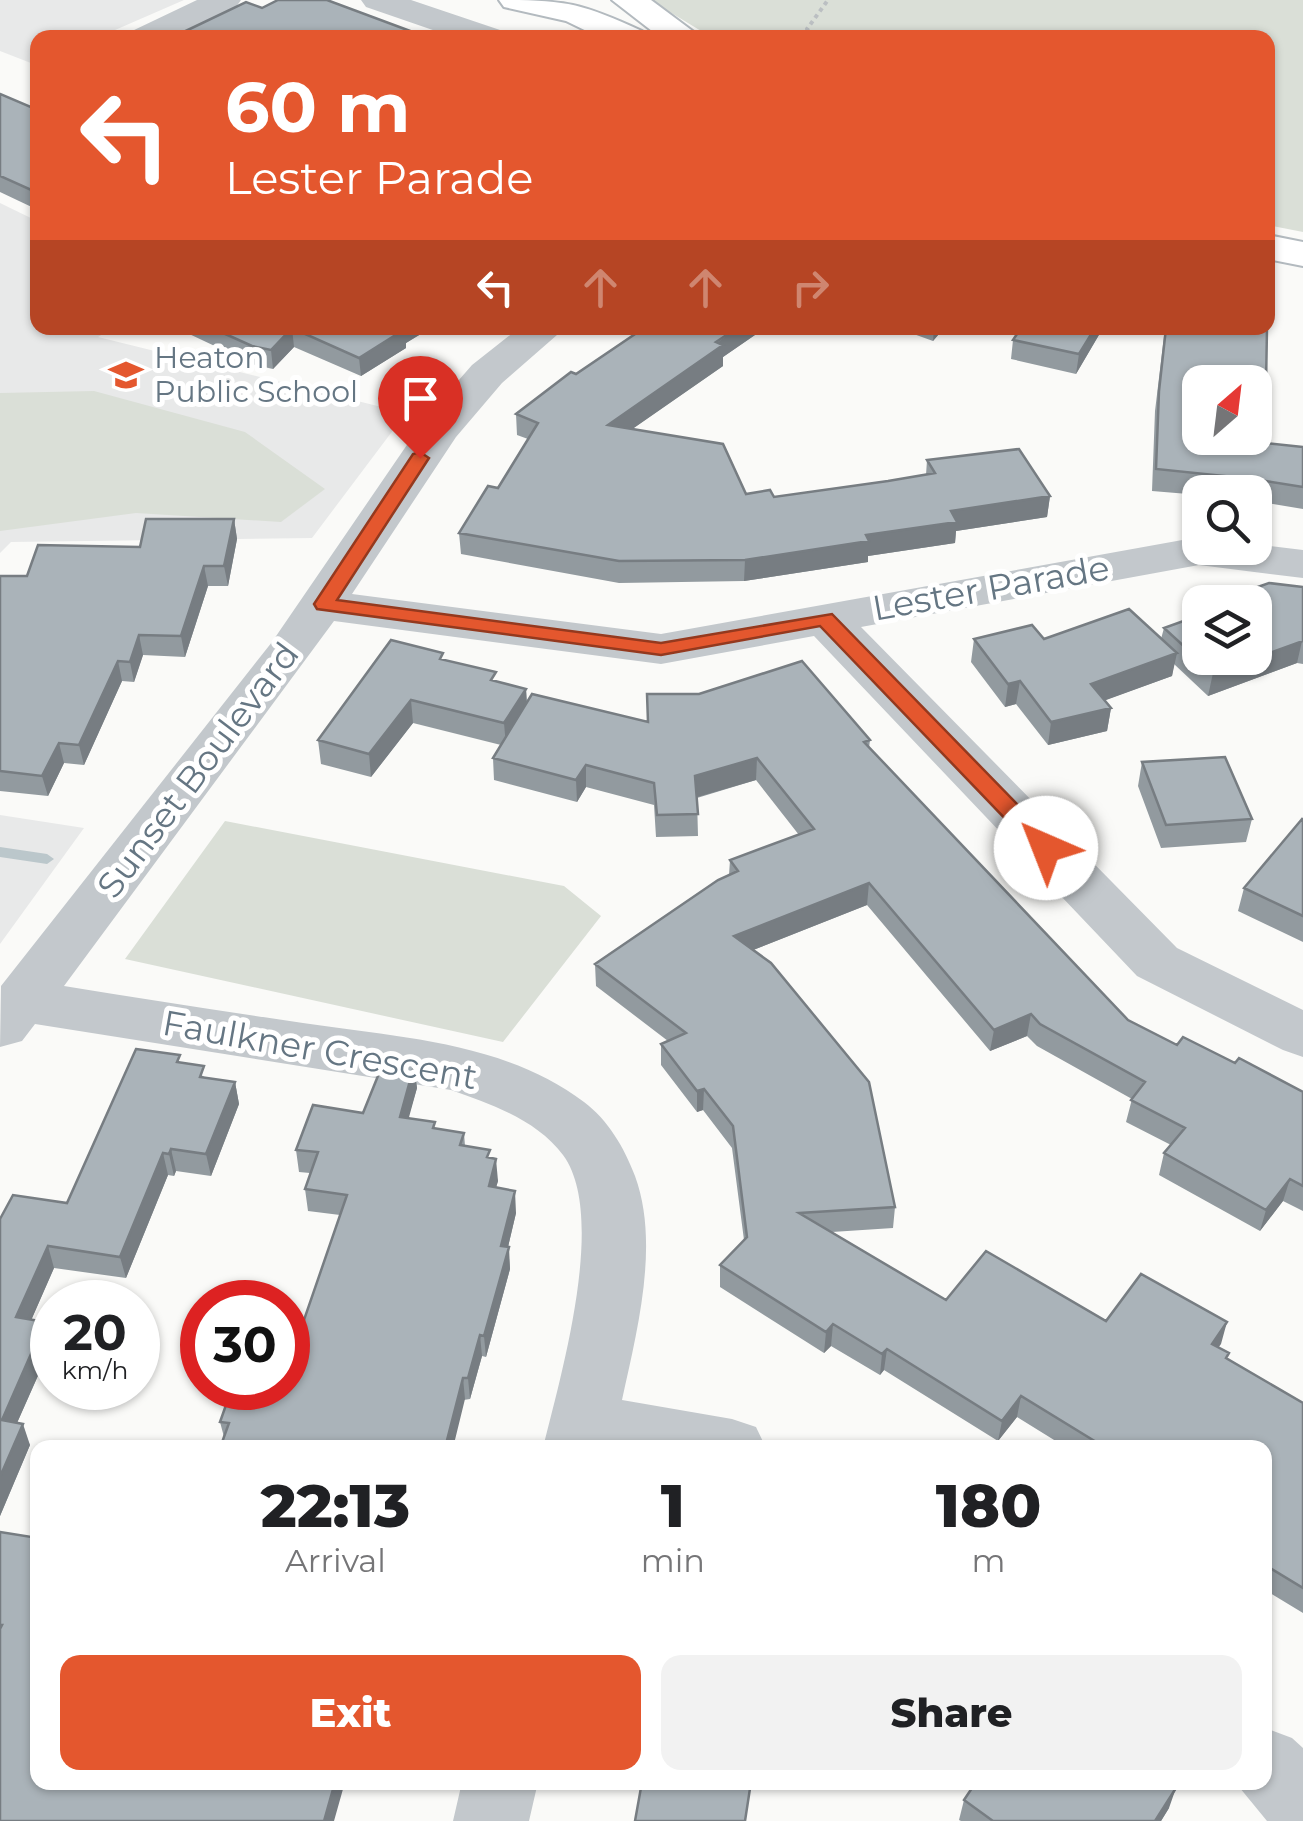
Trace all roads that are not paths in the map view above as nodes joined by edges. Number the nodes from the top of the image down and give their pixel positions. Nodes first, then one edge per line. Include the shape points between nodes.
1 (224, 0) edge
2 (378, 0) edge
3 (516, 0) edge
4 (629, 0) edge
5 (161, 30) edge
6 (467, 30) edge
7 (613, 30) edge
8 (673, 30) edge
9 (1275, 248) edge
10 (1303, 254) edge
11 (1275, 275) edge
12 (1303, 280) edge
13 (536, 335) edge
14 (1303, 564) edge
15 (324, 604) junction
16 (824, 619) junction
17 (10, 1015) edge
18 (1303, 1035) edge
19 (580, 1435) edge
20 (638, 1440) edge
21 (1272, 1770) edge
22 (498, 1790) edge
23 (1303, 1813) edge
24 (491, 1821) edge

1 - 5 street
2 - 6 street
3 - 7 main road via 576,13
4 - 8 main road
9 - 10 main road
11 - 12 main road
13 - 15 street, Sunset Boulevard via 462,400
14 - 16 street, Lester Parade via 1200,550
15 - 16 street, Lester Parade via 661,649
15 - 17 street, Sunset Boulevard
16 - 18 street via 1157,962
17 - 19 street, Faulkner Crescent via 454,1068 506,1084 552,1111 590,1146 609,1186 613,1224 612,1275
19 - 20 street
21 - 23 street via 1290,1786
22 - 24 street

